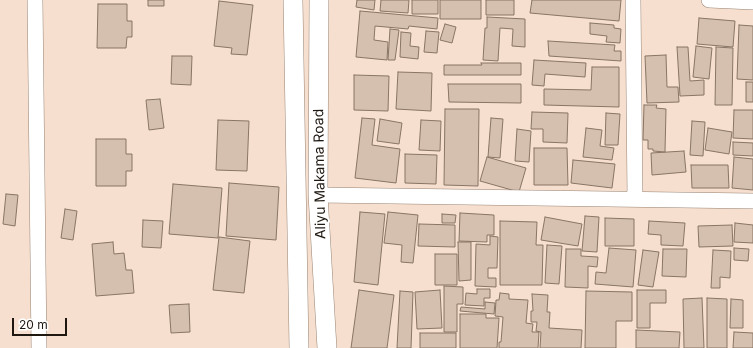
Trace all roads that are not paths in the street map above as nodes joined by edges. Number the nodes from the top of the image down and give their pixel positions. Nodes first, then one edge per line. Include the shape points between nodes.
1 (35, 0) edge
2 (293, 0) edge
3 (319, 0) edge
4 (633, 0) edge
5 (709, 0) edge
6 (753, 2) edge
7 (318, 195) junction
8 (635, 199) junction
9 (753, 201) edge
10 (39, 348) edge
11 (299, 348) edge
12 (327, 348) edge

1 - 10 street
2 - 11 street, Aliyu Makama Road
3 - 7 street, Aliyu Makama Road
4 - 8 street
5 - 6 street
7 - 8 street
7 - 12 street, Aliyu Makama Road
8 - 9 street

